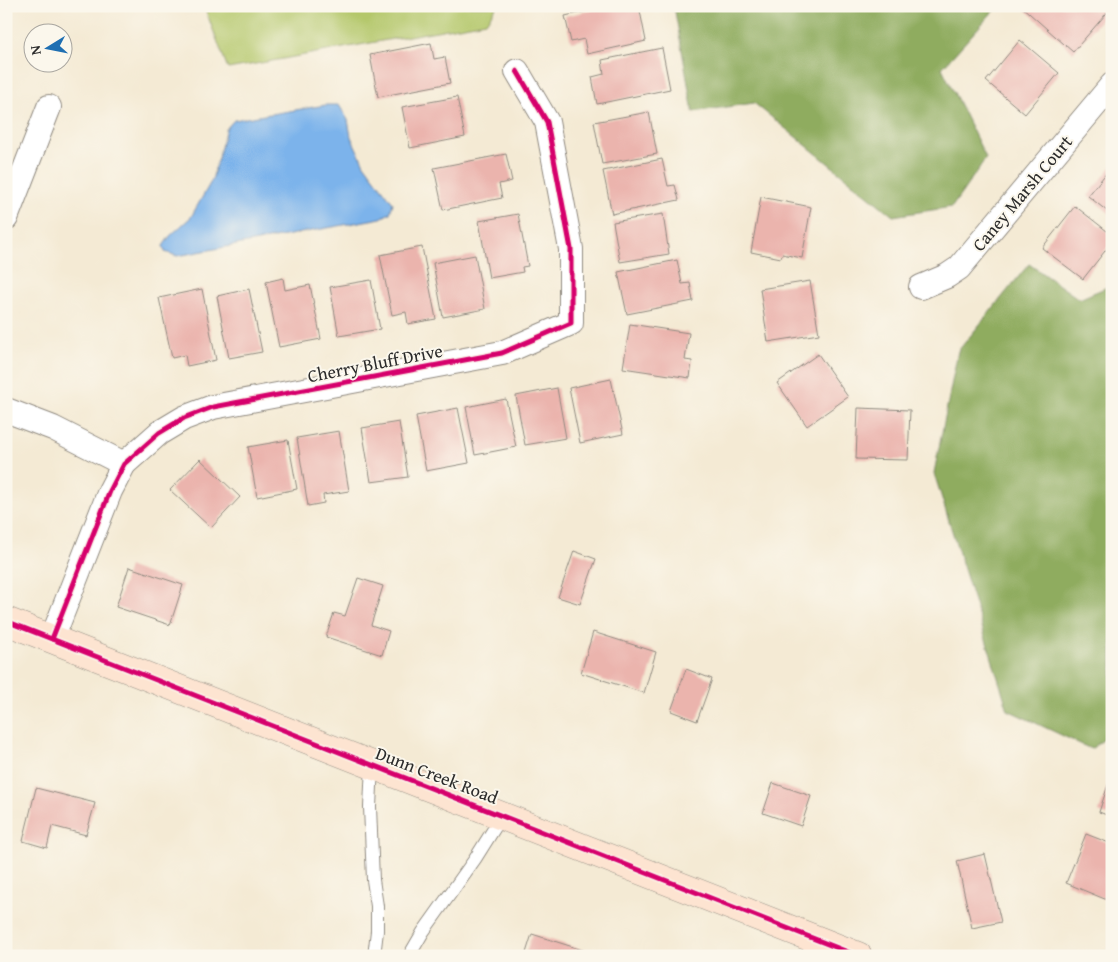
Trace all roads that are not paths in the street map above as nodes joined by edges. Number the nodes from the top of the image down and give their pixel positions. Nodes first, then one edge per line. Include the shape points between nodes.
1 (517, 71) dead end
2 (1112, 85) edge
3 (49, 107) dead end
4 (6, 218) edge
5 (921, 287) dead end
6 (6, 410) edge
7 (124, 464) junction
8 (6, 621) edge
9 (52, 639) junction
10 (372, 765) junction
11 (502, 816) junction
12 (374, 956) edge
13 (409, 956) edge
14 (858, 956) edge

1 - 7 street, Cherry Bluff Drive via 547,122 571,249 571,323 502,353 213,407 184,418 159,433
2 - 5 street, Caney Marsh Court via 959,268
3 - 4 street
6 - 7 street via 53,428
7 - 9 street, Cherry Bluff Drive
8 - 9 street, Dunn Creek Road
9 - 10 street, Dunn Creek Road
10 - 11 street, Dunn Creek Road
10 - 12 lane via 370,807 377,906
11 - 13 lane
11 - 14 street, Dunn Creek Road

